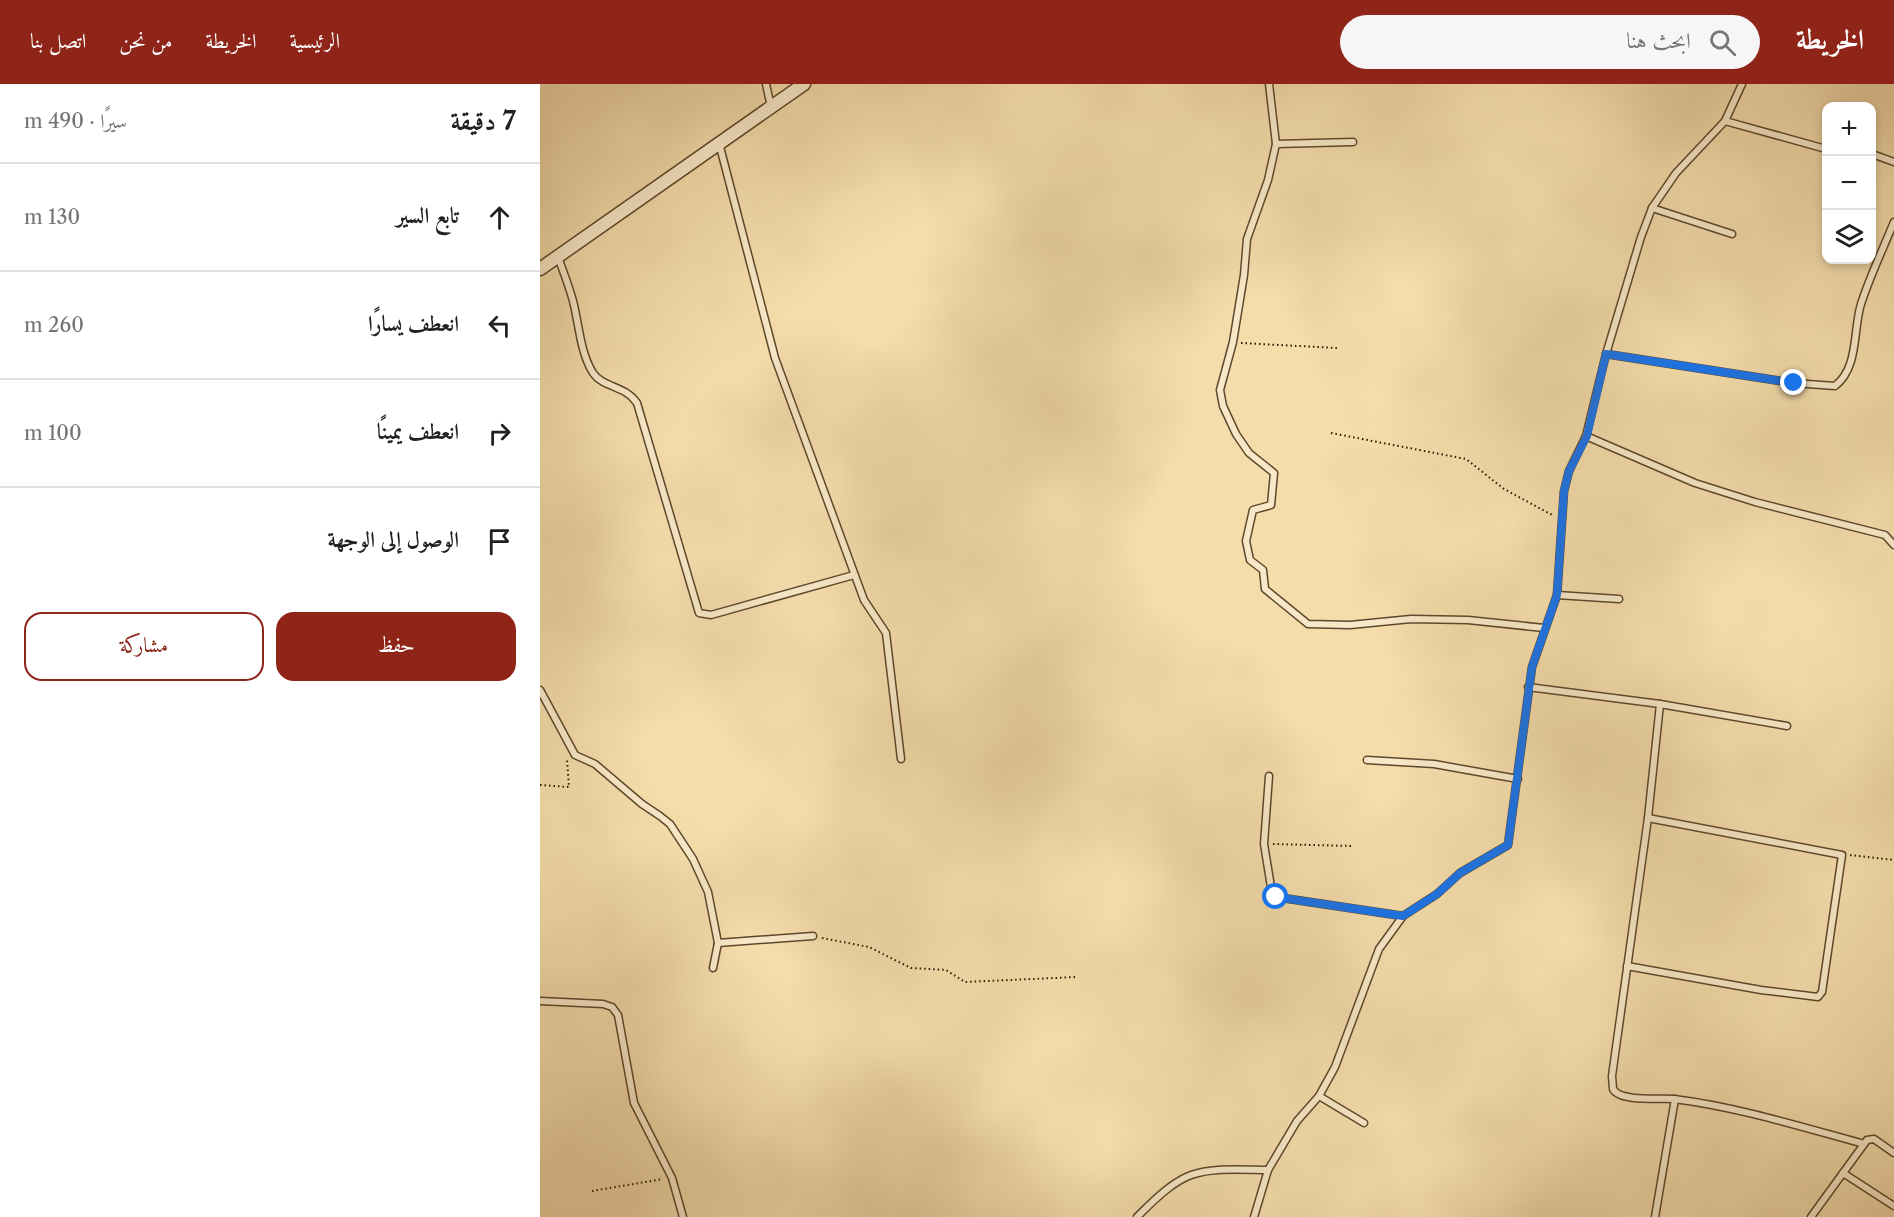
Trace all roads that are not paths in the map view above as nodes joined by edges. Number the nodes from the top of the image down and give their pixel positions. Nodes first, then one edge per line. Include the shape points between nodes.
1 (766, 84) edge
2 (804, 84) edge
3 (1269, 84) edge
4 (1742, 84) edge
5 (771, 107) junction
6 (1725, 121) junction
7 (1353, 142) dead end
8 (719, 143) junction
9 (1276, 144) junction
10 (1822, 148) edge
11 (1876, 155) edge
12 (1894, 162) edge
13 (1652, 208) junction
14 (1894, 222) edge
15 (1732, 234) dead end
16 (558, 257) junction
17 (540, 269) edge
18 (1606, 354) junction
19 (1587, 436) junction
20 (1894, 545) edge
21 (854, 575) junction
22 (1557, 595) junction
23 (1619, 599) dead end
24 (1544, 628) junction
25 (1528, 687) junction
26 (540, 690) edge
27 (1660, 705) junction
28 (1787, 726) dead end
29 (902, 759) dead end
30 (1367, 760) dead end
31 (1269, 776) dead end
32 (1518, 779) junction
33 (1648, 818) junction
34 (1403, 916) junction
35 (813, 936) road end
36 (718, 943) junction
37 (1627, 966) junction
38 (713, 968) dead end
39 (540, 991) edge
40 (541, 1000) edge
41 (1319, 1096) junction
42 (1675, 1099) junction
43 (1364, 1123) dead end
44 (1864, 1144) junction
45 (1894, 1153) edge
46 (1268, 1170) junction
47 (1843, 1173) junction
48 (1894, 1206) edge
49 (683, 1217) edge
50 (1137, 1217) edge
51 (1254, 1217) edge
52 (1655, 1217) edge
53 (1811, 1217) edge

1 - 5 lane
2 - 5 street
3 - 9 lane
4 - 6 lane
5 - 8 street
6 - 10 lane
6 - 13 lane via 1676,173
7 - 9 lane
8 - 16 street
8 - 21 lane via 775,358
9 - 24 lane via 1247,239 1233,342 1220,384 1223,406 1236,434 1249,453 1274,473 1271,505 1253,510 1246,541 1250,560 1263,570 1264,587 1308,624 1410,619
11 - 12 lane
13 - 15 lane
13 - 18 lane
14 - 18 lane via 1861,304 1853,353 1835,386
16 - 17 street
16 - 21 lane via 594,375 624,389 638,403 699,613 711,615
18 - 19 lane
19 - 20 lane via 1695,483 1886,535
19 - 22 lane via 1569,471 1561,520
21 - 29 lane via 864,600 886,633
22 - 23 lane
22 - 24 lane
24 - 25 lane
25 - 27 lane
25 - 32 lane
26 - 36 lane via 575,755 596,764 670,824 702,876
27 - 28 lane
27 - 33 lane
30 - 32 lane via 1434,764
31 - 34 lane via 1264,844 1269,885 1276,897
32 - 34 lane via 1506,849 1460,873
33 - 37 lane
33 - 37 lane via 1842,855 1822,992 1818,997
34 - 41 lane via 1379,949 1335,1067
35 - 36 lane
36 - 38 lane
37 - 42 lane via 1612,1089 1622,1096
39 - 40 lane
40 - 49 lane via 603,1004 618,1015 634,1102 672,1178
41 - 43 lane
41 - 46 lane via 1297,1121
42 - 44 lane
42 - 52 lane
44 - 45 lane via 1872,1139
44 - 47 lane
46 - 50 lane via 1197,1172 1168,1188
46 - 51 lane
47 - 48 lane
47 - 53 lane

